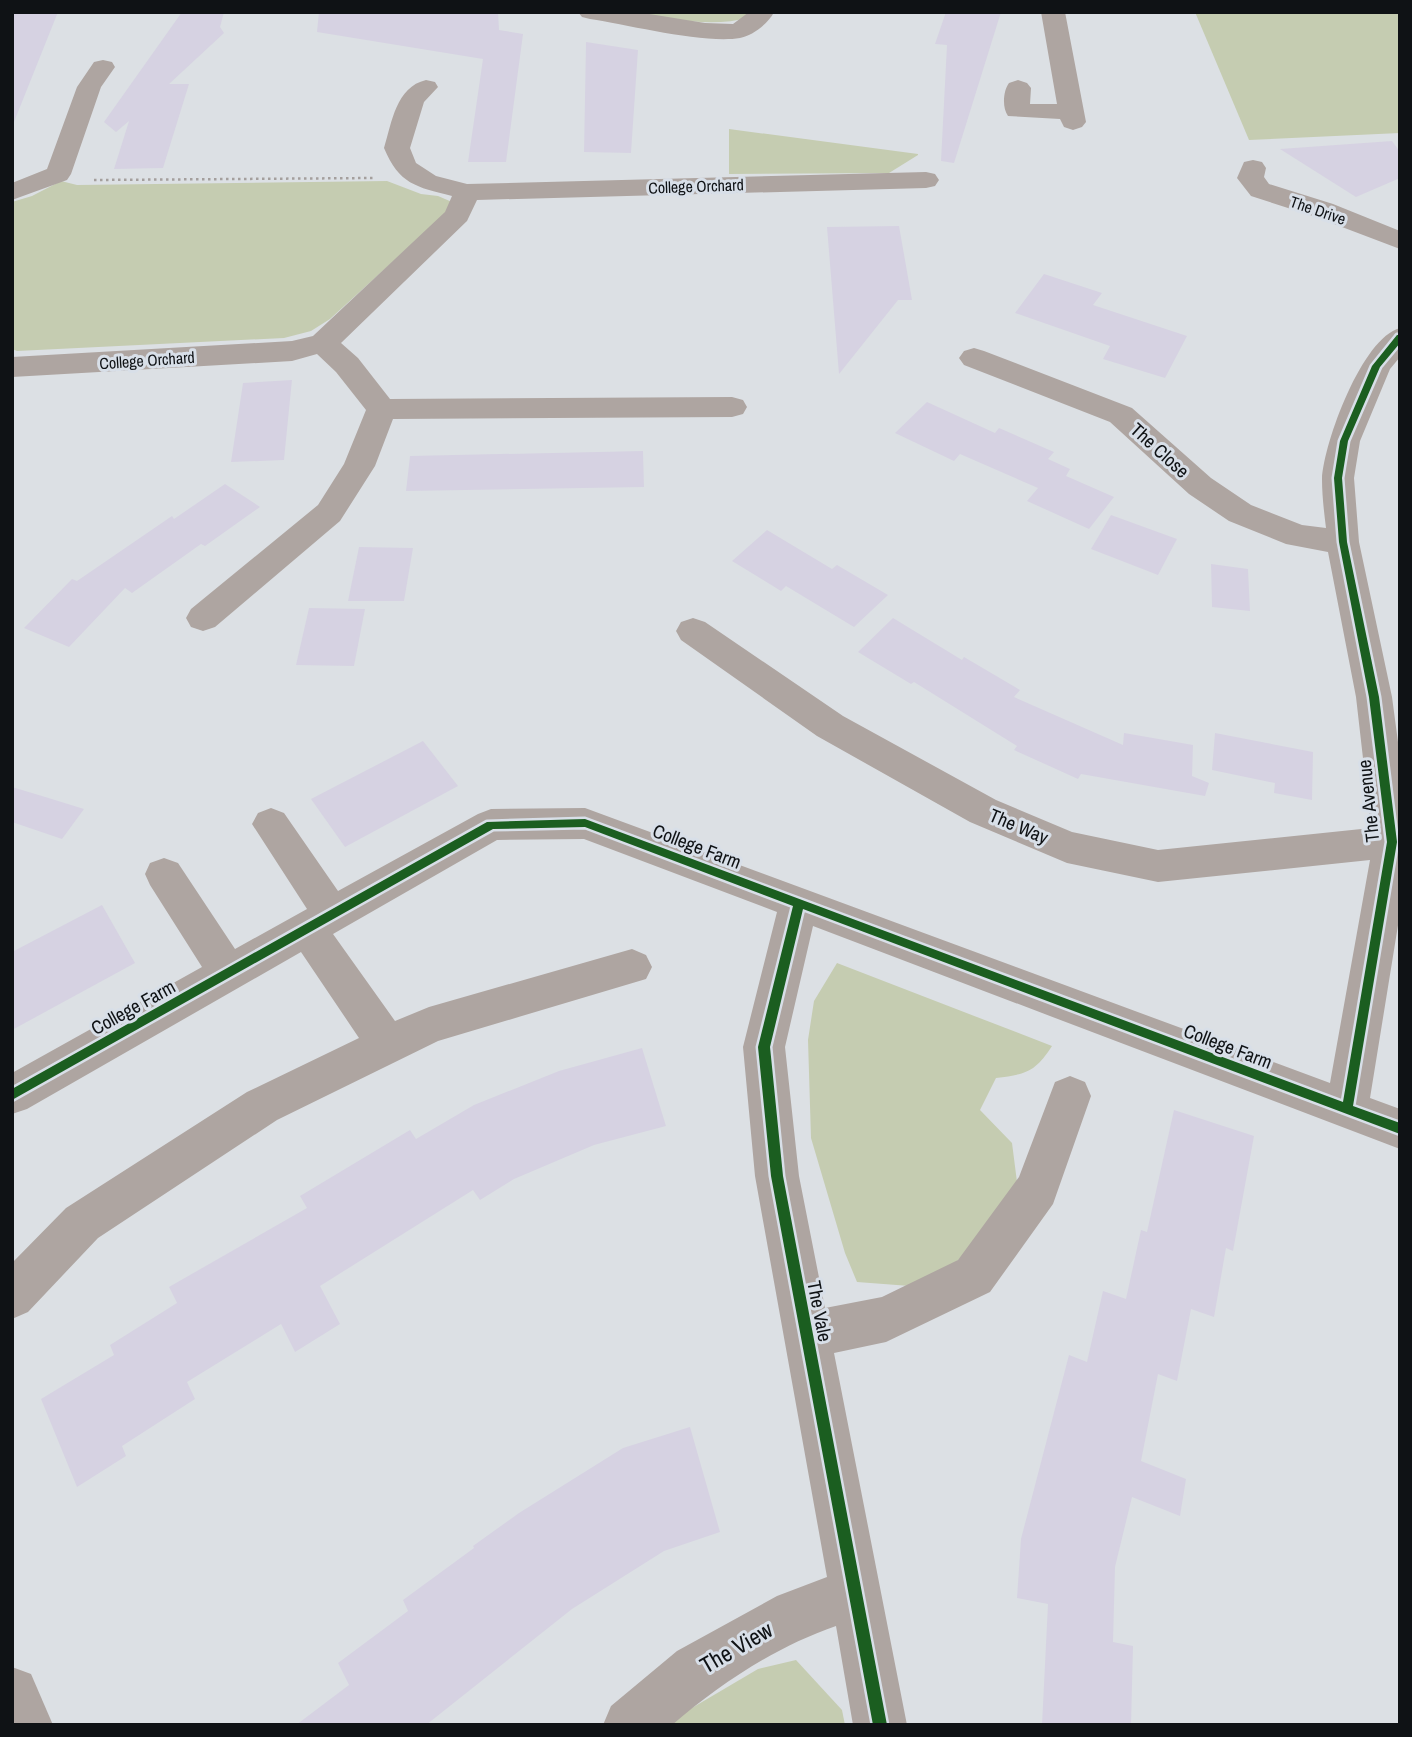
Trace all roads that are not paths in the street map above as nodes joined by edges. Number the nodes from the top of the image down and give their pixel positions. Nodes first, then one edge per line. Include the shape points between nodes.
1 (590, 12) edge
2 (762, 12) edge
3 (1053, 12) edge
4 (103, 67) dead end
5 (426, 88) dead end
6 (1017, 108) dead end
7 (1253, 168) dead end
8 (926, 180) dead end
9 (12, 192) edge
10 (467, 192) junction
11 (1400, 241) edge
12 (1400, 337) edge
13 (323, 343) junction
14 (974, 358) dead end
15 (12, 367) edge
16 (732, 407) dead end
17 (382, 410) junction
18 (1343, 542) junction
19 (203, 618) dead end
20 (693, 631) dead end
21 (1387, 699) edge
22 (271, 824) dead end
23 (1392, 842) junction
24 (164, 874) dead end
25 (799, 903) junction
26 (319, 921) junction
27 (632, 967) dead end
28 (229, 972) junction
29 (387, 1045) junction
30 (12, 1095) edge
31 (1070, 1096) dead end
32 (1347, 1110) junction
33 (1400, 1129) edge
34 (12, 1296) edge
35 (807, 1335) junction
36 (856, 1593) junction
37 (12, 1693) edge
38 (26, 1725) edge
39 (630, 1725) edge
40 (880, 1725) edge

1 - 2 street via 705,30 738,30
3 - 6 street via 1072,117
4 - 9 street via 89,87 58,174
5 - 10 street, College Orchard via 412,99 397,148 405,167 427,182
7 - 11 street, The Drive via 1250,178 1260,190
8 - 10 street, College Orchard
10 - 13 street via 457,215
12 - 18 street, The Avenue via 1377,366 1344,441 1338,478
13 - 15 street, College Orchard via 292,351
13 - 17 street
14 - 18 street, The Close via 1121,415 1200,486 1240,513 1298,536
16 - 17 street
17 - 19 street via 359,466 329,513
18 - 21 street, The Avenue
20 - 23 street, The Way via 830,726 982,811 1067,847 1158,866
21 - 23 street, The Avenue
22 - 26 street
23 - 32 street, The Avenue
24 - 28 street
25 - 26 street, College Farm via 585,823 491,825
25 - 32 street, College Farm
25 - 35 street, The Vale via 764,1047 777,1176
26 - 28 street, College Farm
26 - 29 street
27 - 29 street via 429,1025
28 - 30 street, College Farm
29 - 34 street via 262,1106 82,1223
31 - 35 street, The Vale via 1037,1189 974,1276 886,1319
32 - 33 street, College Farm
35 - 36 street, The Vale
36 - 39 street, The View via 795,1614 696,1670
36 - 40 street, The Vale
37 - 38 street

